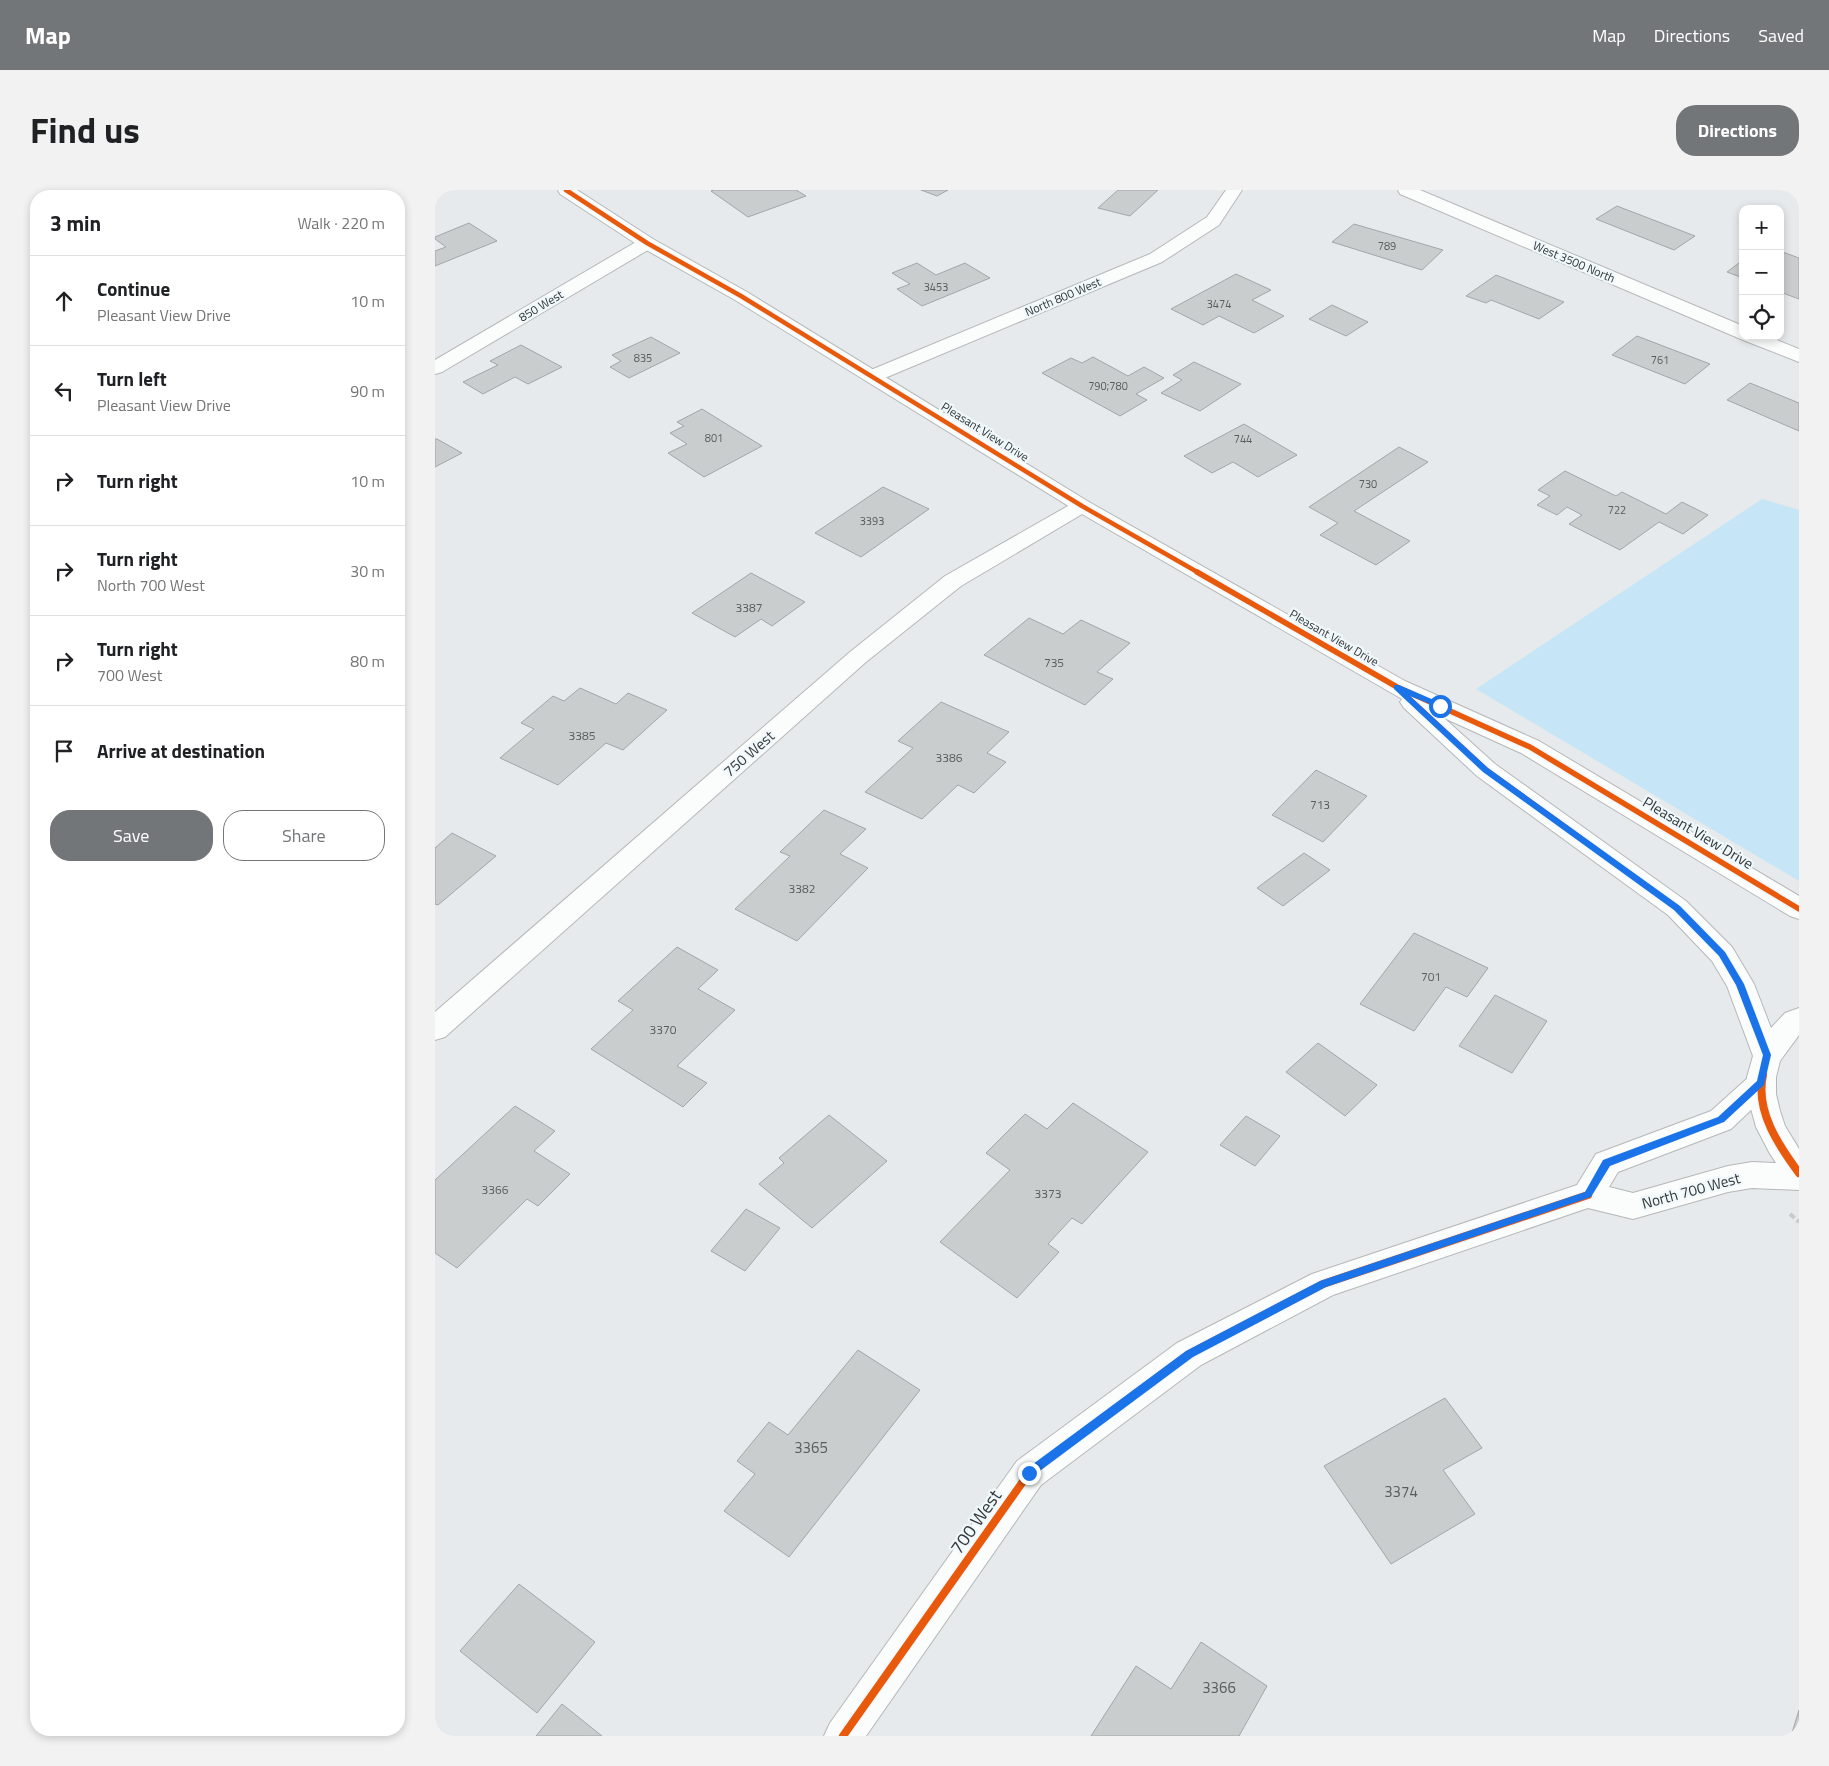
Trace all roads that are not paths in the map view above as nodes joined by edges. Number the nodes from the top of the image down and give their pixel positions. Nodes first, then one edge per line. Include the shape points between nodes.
1 (566, 190) edge
2 (1234, 190) edge
3 (1406, 190) edge
4 (647, 243) junction
5 (1739, 331) edge
6 (1760, 340) edge
7 (1799, 356) edge
8 (435, 368) edge
9 (873, 376) junction
10 (1082, 506) junction
11 (1397, 687) junction
12 (1799, 909) edge
13 (1799, 1019) edge
14 (435, 1029) edge
15 (1764, 1069) junction
16 (1799, 1173) edge
17 (1799, 1177) edge
18 (1588, 1194) junction
19 (843, 1736) edge

1 - 4 street, Pleasant View Drive
2 - 9 street, North 800 West via 1213,221 1156,258
3 - 5 street, West 3500 North
4 - 8 street, 850 West
4 - 9 street, Pleasant View Drive
6 - 7 street
9 - 10 street, Pleasant View Drive
10 - 11 street, Pleasant View Drive
10 - 14 street, 750 West via 953,581 866,651
11 - 12 street, Pleasant View Drive via 1530,747
11 - 15 street, Pleasant View Drive via 1486,770 1677,908 1722,954 1740,984
13 - 15 street via 1790,1024
15 - 16 street, Pleasant View Drive via 1765,1113 1779,1145
15 - 18 street via 1721,1120 1607,1163
17 - 18 street, North 700 West via 1728,1179 1633,1206
18 - 19 street, 700 West via 1323,1284 1181,1360 1029,1473

